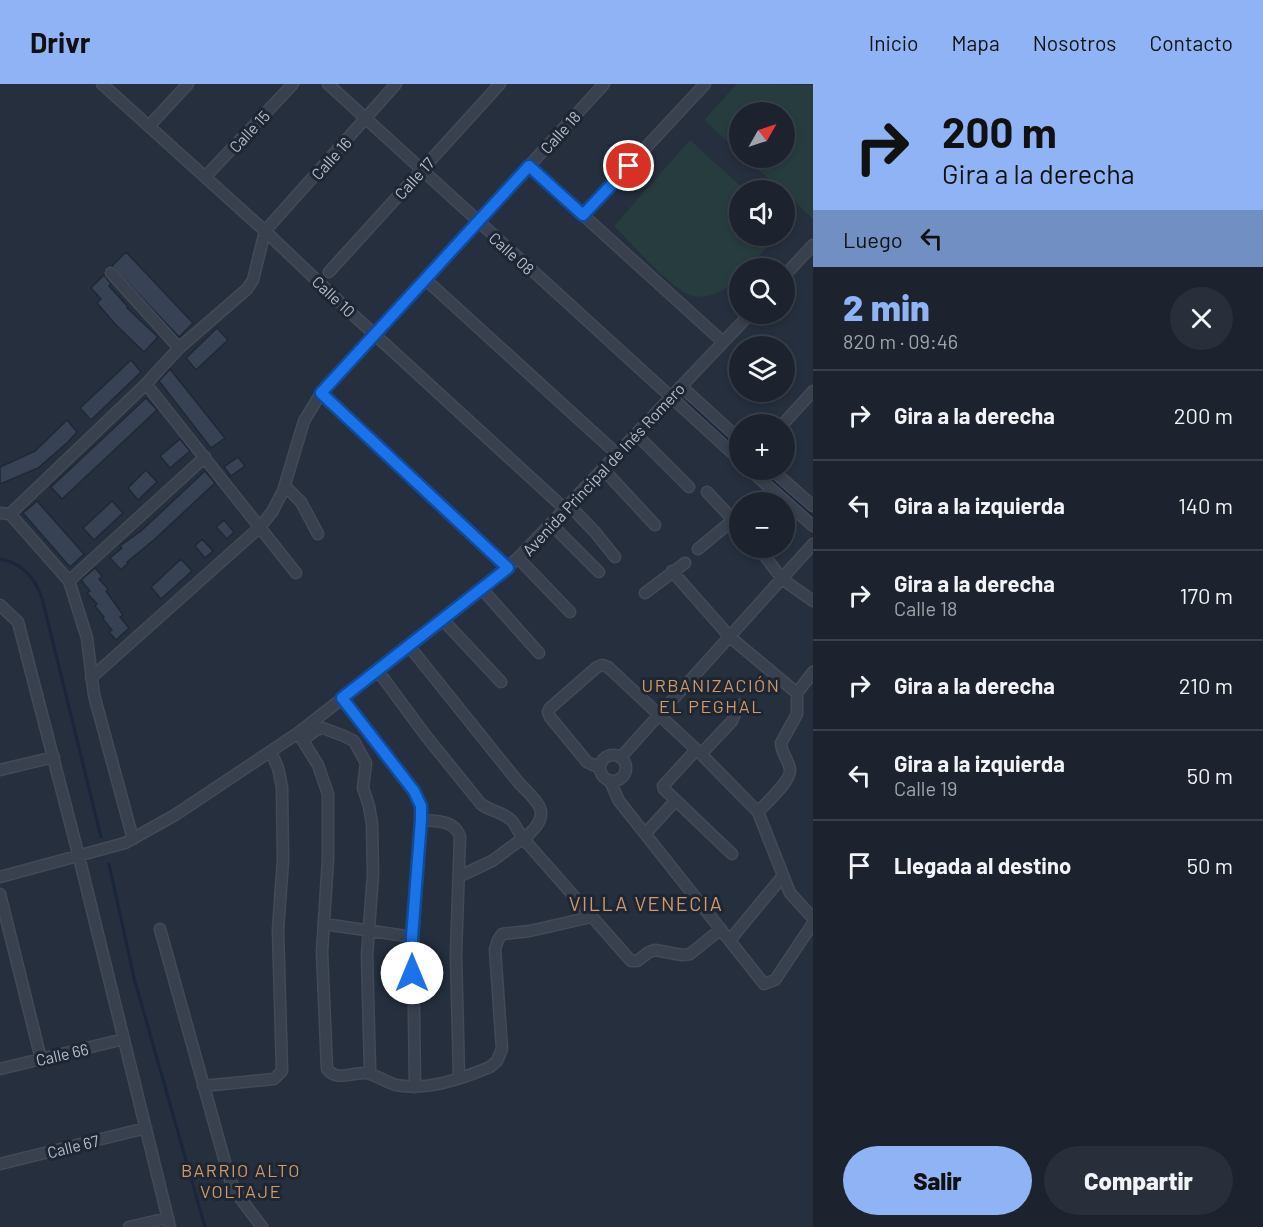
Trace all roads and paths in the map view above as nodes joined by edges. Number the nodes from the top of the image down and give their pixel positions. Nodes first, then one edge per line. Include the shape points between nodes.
1 (102, 84) edge
2 (188, 84) edge
3 (293, 84) edge
4 (328, 84) edge
5 (396, 84) edge
6 (500, 84) edge
7 (604, 84) edge
8 (705, 84) edge
9 (365, 119) junction
10 (149, 126) junction
11 (529, 166) junction
12 (421, 170) junction
13 (205, 177) junction
14 (583, 215) junction
15 (477, 221) junction
16 (265, 231) junction
17 (813, 245) edge
18 (795, 264) edge
19 (329, 272) dead end
20 (111, 273) dead end
21 (424, 279) junction
22 (740, 324) edge
23 (375, 334) junction
24 (723, 342) junction
25 (180, 348) junction
26 (146, 384) junction
27 (681, 386) junction
28 (321, 393) junction
29 (812, 395) edge
30 (671, 397) junction
31 (793, 414) edge
32 (729, 430) edge
33 (636, 434) junction
34 (729, 450) edge
35 (617, 454) junction
36 (205, 457) junction
37 (603, 469) junction
38 (761, 480) edge
39 (783, 480) edge
40 (285, 486) junction
41 (689, 487) dead end
42 (707, 492) dead end
43 (813, 506) edge
44 (567, 507) junction
45 (5, 513) edge
46 (729, 516) edge
47 (551, 524) junction
48 (655, 525) dead end
49 (813, 526) edge
50 (260, 527) junction
51 (729, 528) edge
52 (318, 534) dead end
53 (813, 544) edge
54 (699, 549) dead end
55 (615, 557) dead end
56 (518, 558) junction
57 (766, 558) edge
58 (685, 563) dead end
59 (508, 568) junction
60 (672, 571) junction
61 (599, 572) dead end
62 (296, 573) dead end
63 (782, 579) junction
64 (69, 581) junction
65 (482, 589) junction
66 (645, 593) dead end
67 (813, 601) edge
68 (0, 604) edge
69 (570, 612) dead end
70 (443, 620) junction
71 (730, 637) junction
72 (409, 646) junction
73 (538, 653) dead end
74 (378, 671) junction
75 (813, 672) edge
76 (91, 678) junction
77 (501, 682) dead end
78 (797, 693) junction
79 (342, 698) junction
80 (739, 705) dead end
81 (659, 716) junction
82 (300, 737) junction
83 (271, 752) junction
84 (698, 752) junction
85 (54, 757) junction
86 (621, 758) junction
87 (600, 768) junction
88 (0, 770) edge
89 (610, 782) junction
90 (676, 800) junction
91 (758, 812) junction
92 (421, 820) junction
93 (645, 834) junction
94 (129, 841) junction
95 (523, 841) junction
96 (732, 854) dead end
97 (79, 857) junction
98 (460, 876) junction
99 (0, 877) edge
100 (782, 877) junction
101 (0, 894) edge
102 (591, 917) junction
103 (813, 921) edge
104 (324, 924) junction
105 (160, 928) dead end
106 (369, 929) junction
107 (721, 929) junction
108 (412, 937) junction
109 (730, 940) junction
110 (124, 1039) junction
111 (41, 1059) junction
112 (0, 1069) edge
113 (367, 1073) junction
114 (459, 1077) junction
115 (203, 1086) junction
116 (415, 1087) junction
117 (146, 1128) junction
118 (0, 1164) edge
119 (169, 1222) edge
120 (129, 1227) edge
121 (262, 1227) edge

1 - 10 street, Calle 10
2 - 10 street
3 - 13 street, Calle 15
4 - 9 street, Calle 08
5 - 9 street, Calle 16
6 - 12 street, Calle 17
7 - 11 street, Calle 18
8 - 14 street
9 - 12 street, Calle 08
9 - 16 street, Calle 16
10 - 13 street, Calle 10
11 - 14 street
11 - 15 street, Calle 18
12 - 15 street, Calle 08
12 - 19 street, Calle 17
13 - 16 street, Calle 10
14 - 24 street
15 - 21 street, Calle 18
15 - 30 street, Calle 08
16 - 23 street, Calle 10
16 - 25 street via 253,280 247,289
17 - 18 street
20 - 25 street
21 - 23 street, Calle 18
21 - 35 street
22 - 24 street, Avenida Principal de Inés Romero
23 - 28 street, Calle 18
23 - 44 street, Calle 10
24 - 27 street, Avenida Principal de Inés Romero
25 - 26 street
26 - 36 street
26 - 45 street
27 - 30 street, Avenida Principal de Inés Romero
27 - 32 street
28 - 40 street, Calle 18 via 304,421
28 - 59 street
29 - 31 street
30 - 33 street, Avenida Principal de Inés Romero
30 - 34 street, Calle 08
33 - 35 street, Avenida Principal de Inés Romero
33 - 41 street
35 - 37 street, Avenida Principal de Inés Romero
36 - 50 street
36 - 64 street
37 - 44 street, Avenida Principal de Inés Romero
37 - 48 street
38 - 49 street
39 - 43 street
40 - 50 street, Calle 18
40 - 52 street via 302,502
42 - 46 street
44 - 47 street, Avenida Principal de Inés Romero
44 - 55 street, Calle 10 via 595,531
45 - 64 street
47 - 56 street, Avenida Principal de Inés Romero
47 - 61 street
50 - 62 street
50 - 76 street, Calle 18
51 - 54 street
53 - 63 street
56 - 59 street, Avenida Principal de Inés Romero
56 - 69 street
57 - 63 street
58 - 60 street
59 - 65 street, Avenida Principal de Inés Romero
60 - 66 street
60 - 71 street
63 - 67 street
63 - 71 street
64 - 76 street via 87,638
65 - 70 street, Avenida Principal de Inés Romero
65 - 73 street
68 - 85 street via 18,622
70 - 72 street, Avenida Principal de Inés Romero
70 - 77 street
71 - 78 street
71 - 81 street
72 - 74 street, Avenida Principal de Inés Romero
72 - 95 street via 540,806 541,819
74 - 79 street, Avenida Principal de Inés Romero
74 - 95 street via 481,804 511,820
75 - 78 street
76 - 94 street
78 - 91 street via 798,714 781,743 790,774
79 - 82 street, Avenida Principal de Inés Romero
79 - 92 street via 414,791 421,806
80 - 84 street via 732,721
81 - 84 street
81 - 86 street
81 - 87 street via 602,665 550,708 550,717 587,762
82 - 83 street, Avenida Principal de Inés Romero
82 - 104 street via 318,765 328,794
82 - 106 street via 323,728 354,741 365,759 363,788 372,824
83 - 94 street, Avenida Principal de Inés Romero
83 - 115 street via 282,788 283,860 278,930 282,1071 274,1079
84 - 90 street via 663,786
84 - 91 street
85 - 88 street
85 - 97 street
86 - 87 street via 607,756
86 - 89 street via 626,763 625,774
87 - 89 street via 602,777
89 - 93 street via 619,801
90 - 93 street
90 - 96 street
91 - 100 street
92 - 98 street via 447,823 457,830
92 - 108 street
93 - 107 street
94 - 97 street, Avenida Principal de Inés Romero
95 - 98 street
95 - 102 street
97 - 99 street, Avenida Principal de Inés Romero
97 - 110 street
98 - 114 street via 456,954
100 - 103 street
100 - 109 street
101 - 111 street
102 - 107 street via 634,962 656,950 690,954
102 - 114 street via 502,934 495,949 501,1053 490,1067
103 - 109 street via 770,984 764,984
104 - 106 street
104 - 113 street via 327,1069 336,1076
105 - 115 street
106 - 108 street
106 - 113 street
107 - 109 street
108 - 116 street
110 - 111 street, Calle 66
110 - 117 street
111 - 112 street, Calle 66
113 - 116 street via 387,1083
114 - 116 street
115 - 121 street via 230,1180
117 - 118 street, Calle 67
117 - 119 street
119 - 120 street

